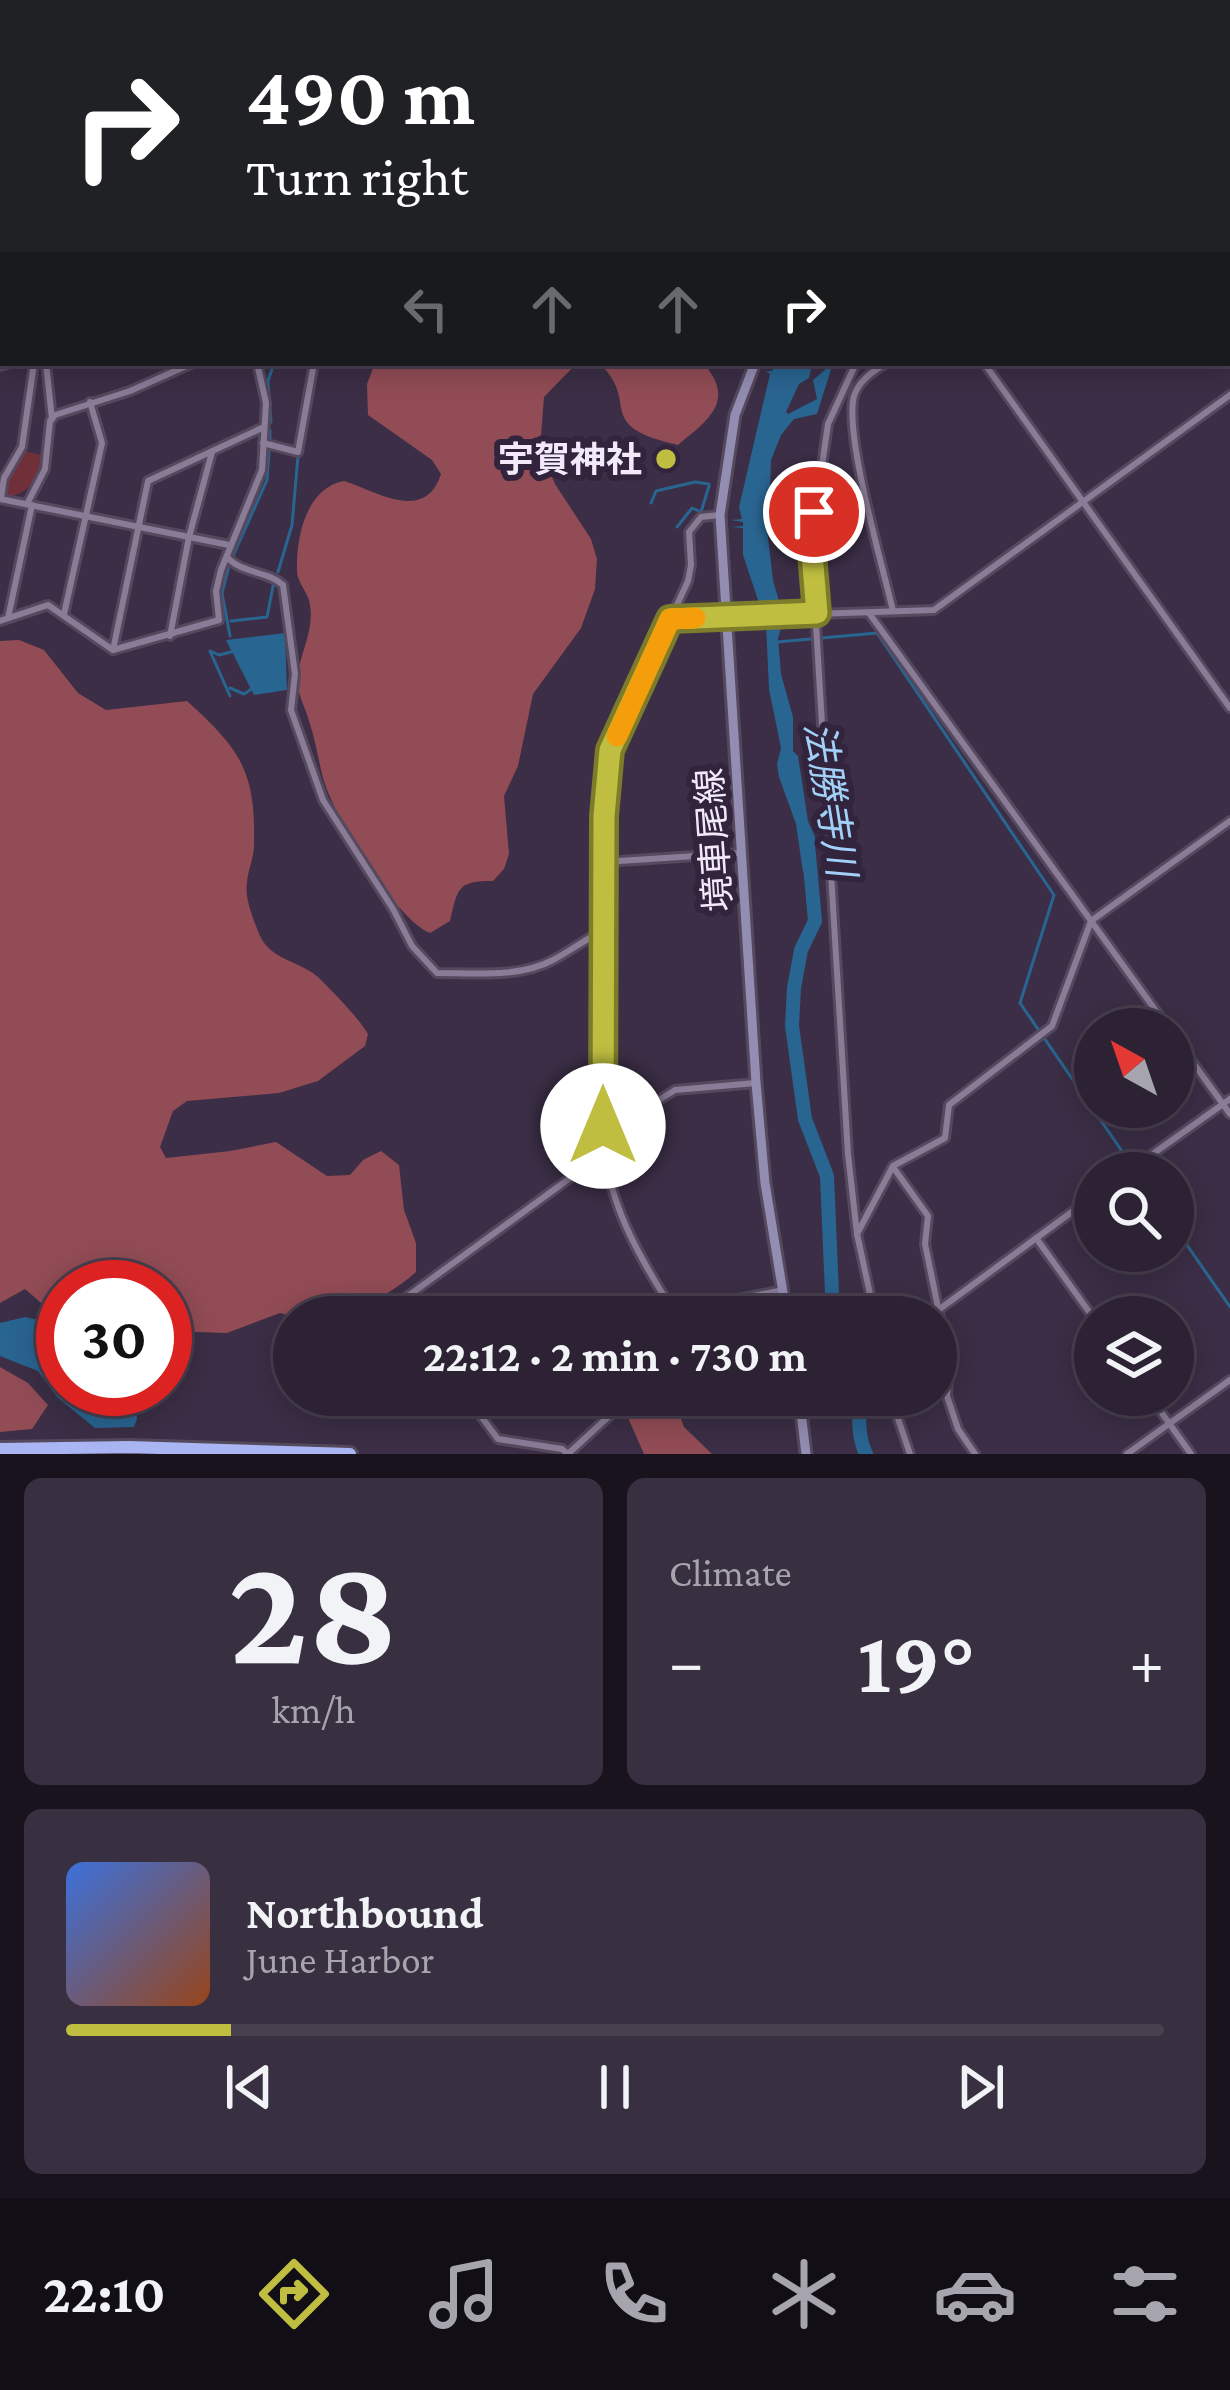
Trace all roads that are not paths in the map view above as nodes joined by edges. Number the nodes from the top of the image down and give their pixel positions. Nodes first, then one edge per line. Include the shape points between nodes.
1 (34, 366) edge
2 (46, 366) edge
3 (186, 366) edge
4 (258, 366) edge
5 (313, 366) edge
6 (754, 366) edge
7 (855, 366) edge
8 (882, 366) edge
9 (986, 366) edge
10 (1230, 395) edge
11 (90, 402) junction
12 (52, 419) junction
13 (264, 427) junction
14 (263, 443) junction
15 (213, 450) junction
16 (0, 500) edge
17 (29, 504) junction
18 (1082, 504) junction
19 (719, 515) junction
20 (86, 516) junction
21 (138, 526) junction
22 (189, 538) junction
23 (230, 545) junction
24 (227, 557) junction
25 (893, 611) junction
26 (813, 613) junction
27 (869, 613) junction
28 (64, 614) junction
29 (725, 617) junction
30 (670, 619) junction
31 (4, 620) edge
32 (170, 636) junction
33 (113, 650) junction
34 (1230, 708) edge
35 (1230, 821) edge
36 (741, 853) junction
37 (604, 862) junction
38 (1091, 921) junction
39 (604, 931) junction
40 (1154, 1008) edge
41 (1194, 1061) edge
42 (756, 1083) junction
43 (1226, 1101) edge
44 (1230, 1114) edge
45 (603, 1126) junction
46 (1156, 1152) edge
47 (603, 1154) junction
48 (893, 1166) junction
49 (1074, 1211) edge
50 (857, 1234) junction
51 (1036, 1238) junction
52 (783, 1291) junction
53 (408, 1296) edge
54 (665, 1296) edge
55 (756, 1296) edge
56 (784, 1296) edge
57 (870, 1296) edge
58 (935, 1296) edge
59 (957, 1296) edge
60 (1077, 1296) edge
61 (1230, 1380) edge
62 (481, 1416) edge
63 (609, 1416) edge
64 (801, 1416) edge
65 (897, 1416) edge
66 (954, 1416) edge
67 (1163, 1416) edge
68 (1169, 1424) junction
69 (0, 1449) edge
70 (350, 1454) edge
71 (568, 1454) edge
72 (806, 1454) edge
73 (910, 1454) edge
74 (975, 1454) edge
75 (1127, 1454) edge
76 (1191, 1454) edge

1 - 16 street via 22,447
2 - 12 street
3 - 11 street
4 - 13 street
5 - 14 street via 298,452
6 - 19 main road, 境車尾線 via 735,415
7 - 26 street via 828,424 817,481
8 - 25 street via 853,399 859,466
9 - 18 street
10 - 18 street
11 - 12 street
11 - 20 street via 102,443
12 - 17 street via 45,469
13 - 14 street
13 - 15 street
14 - 23 street via 259,480
15 - 21 street via 148,481
15 - 22 street
16 - 17 street
17 - 20 street
17 - 31 street
18 - 25 street via 934,610
18 - 34 street
19 - 29 main road, 境車尾線
19 - 30 street via 701,518 689,532 688,581
20 - 21 street
20 - 28 street
21 - 22 street
21 - 33 street
22 - 23 street
22 - 32 street
23 - 24 street
24 - 32 street via 219,620
24 - 39 street via 283,585 295,674 291,710 323,800 412,946 437,973 530,968
25 - 27 street
26 - 27 street
26 - 29 street
26 - 50 street
27 - 38 street
28 - 31 street via 48,605
28 - 33 street
29 - 30 street
29 - 36 main road, 境車尾線
30 - 37 street via 610,750
32 - 33 street
35 - 38 street
36 - 37 street
36 - 42 main road, 境車尾線
37 - 39 street
38 - 40 street
38 - 48 street via 1052,1026 949,1105 945,1138
39 - 45 street
41 - 43 street
42 - 45 street via 675,1090
42 - 52 main road, 境車尾線
43 - 44 street
43 - 46 street
45 - 47 street
47 - 53 street
47 - 54 street via 622,1221
48 - 50 street
48 - 58 street via 928,1216
49 - 51 street
50 - 57 street
51 - 59 street
51 - 60 street
52 - 55 street
52 - 56 main road, 境車尾線
61 - 68 street
62 - 71 street via 498,1439
63 - 71 street
64 - 72 main road
65 - 73 street
66 - 74 street
67 - 68 street
68 - 75 street
68 - 76 street
69 - 70 highway

